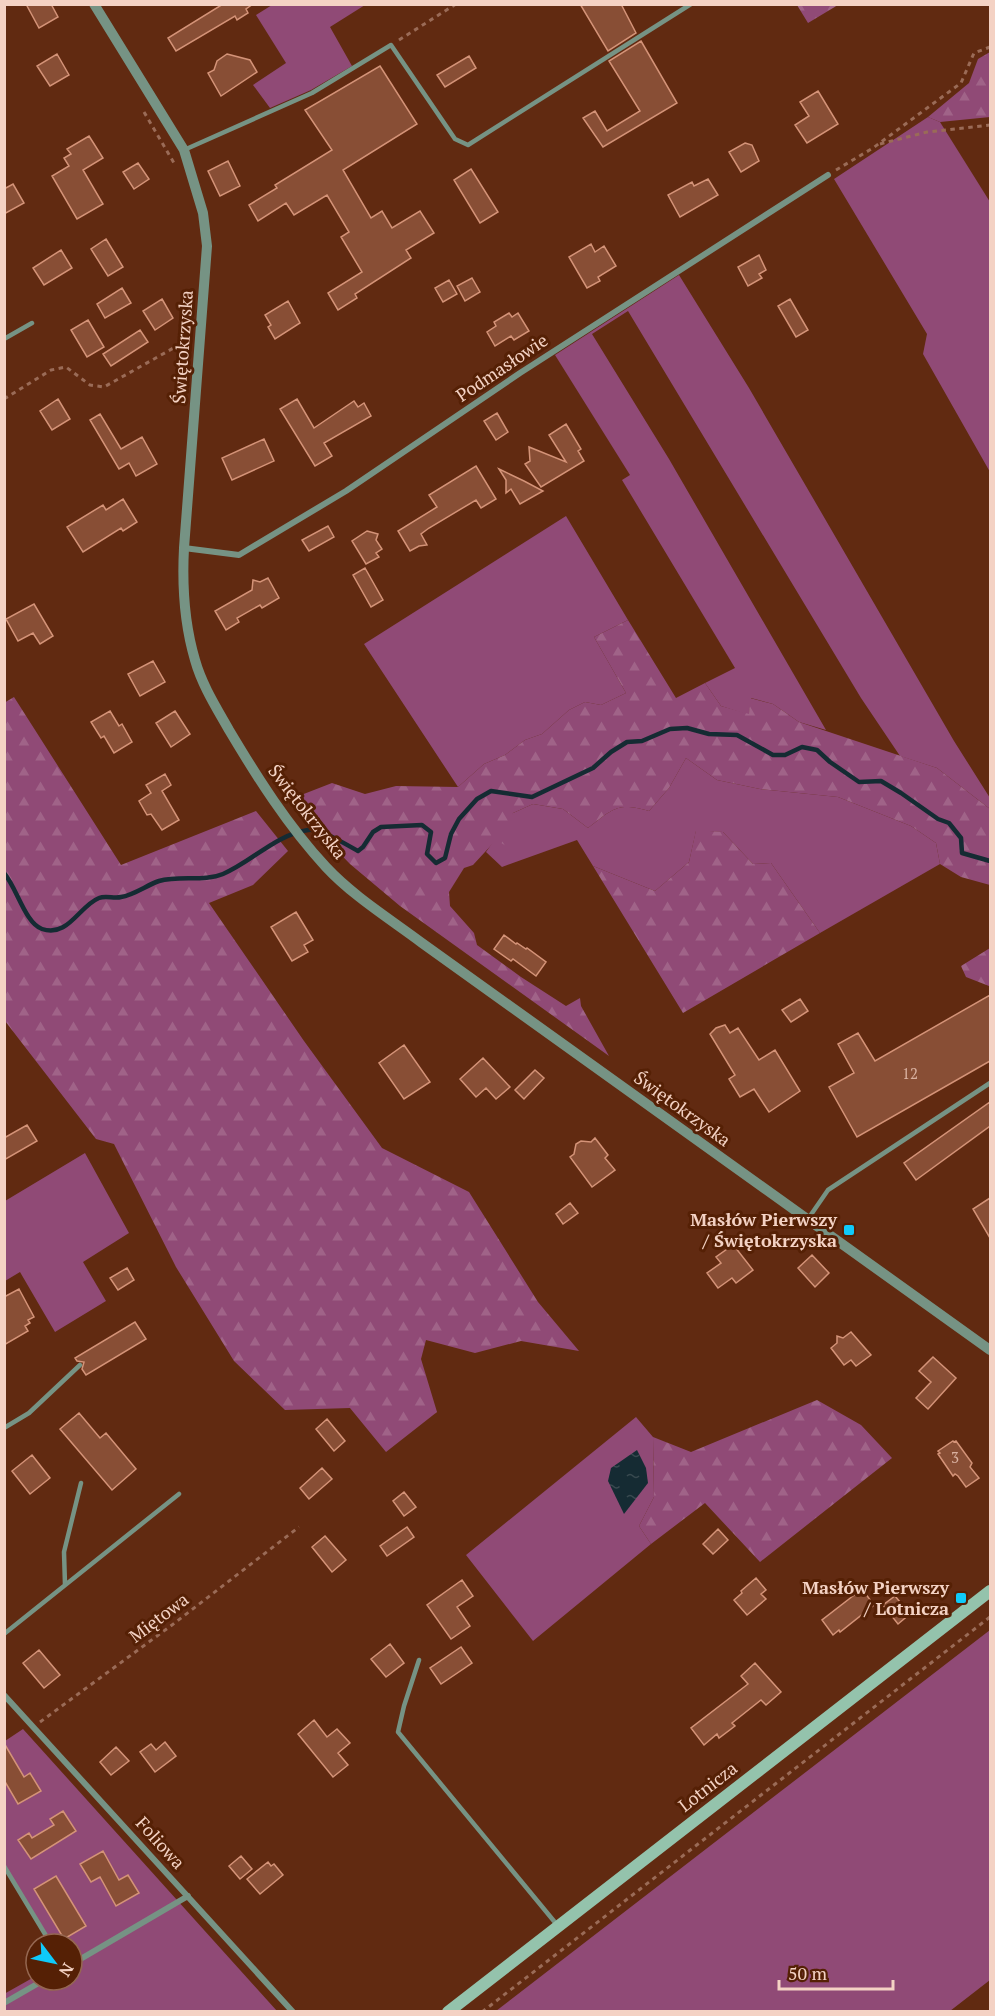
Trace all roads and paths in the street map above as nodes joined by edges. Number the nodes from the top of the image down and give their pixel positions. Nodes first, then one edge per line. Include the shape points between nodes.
1 (94, 4) edge
2 (456, 4) edge
3 (691, 4) edge
4 (391, 45) junction
5 (990, 47) edge
6 (990, 125) edge
7 (877, 145) junction
8 (184, 150) junction
9 (828, 175) joint
10 (32, 322) dead end
11 (201, 333) junction
12 (4, 339) edge
13 (4, 399) edge
14 (184, 548) junction
15 (990, 1083) edge
16 (808, 1220) junction
17 (990, 1350) edge
18 (80, 1365) dead end
19 (4, 1428) edge
20 (81, 1483) dead end
21 (179, 1494) dead end
22 (299, 1527) dead end
23 (65, 1585) junction
24 (990, 1591) edge
25 (990, 1617) edge
26 (4, 1634) edge
27 (419, 1660) dead end
28 (4, 1695) edge
29 (33, 1727) junction
30 (4, 1866) edge
31 (188, 1896) junction
32 (558, 1926) junction
33 (44, 1932) edge
34 (84, 1957) edge
35 (24, 1992) edge
36 (4, 2003) edge
37 (293, 2012) edge
38 (448, 2012) edge
39 (482, 2012) edge

1 - 8 street, Świętokrzyska
2 - 4 path
3 - 4 lane via 468,145 456,139
4 - 8 lane via 312,93
5 - 7 path via 974,53 961,83
6 - 7 path via 927,132
7 - 9 path
8 - 11 street, Świętokrzyska via 207,246
9 - 14 street, Podmasłowie via 346,491 239,555
10 - 12 lane
11 - 13 path via 104,387 90,385 66,367 51,370
11 - 14 street, Świętokrzyska
14 - 16 street, Świętokrzyska via 182,591 186,625 208,694 246,759 327,867 385,915
15 - 16 lane via 828,1190
16 - 17 street, Świętokrzyska
18 - 19 lane via 29,1413
20 - 23 lane via 64,1552
21 - 23 lane
22 - 29 path, Miętowa
23 - 26 lane
24 - 32 main road, Lotnicza
25 - 39 path
27 - 32 lane via 398,1732
28 - 29 street, Foliowa
29 - 31 street, Foliowa
30 - 33 lane
31 - 34 street
31 - 37 street, Foliowa
32 - 38 main road, Lotnicza
35 - 36 street

